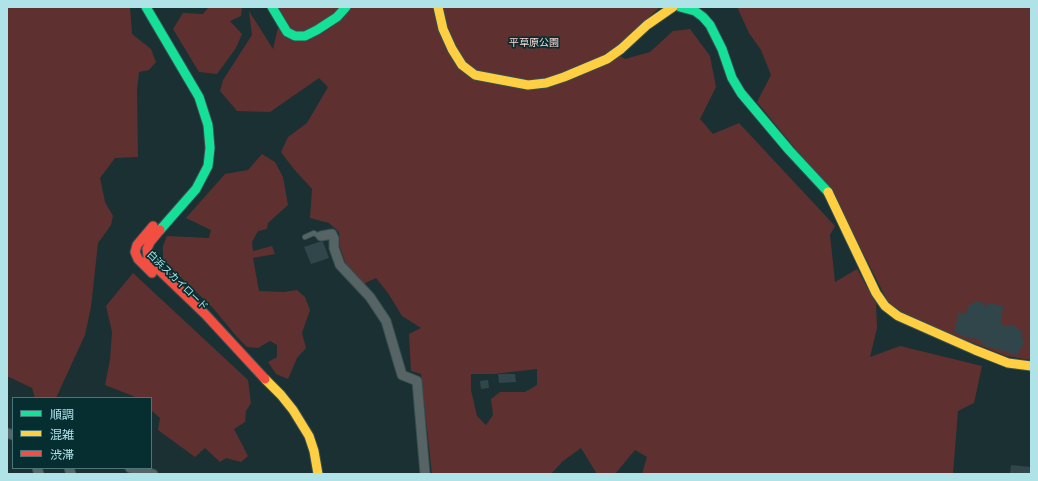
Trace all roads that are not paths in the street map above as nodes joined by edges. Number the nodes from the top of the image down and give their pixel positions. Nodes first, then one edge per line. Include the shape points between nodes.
1 (146, 7) edge
2 (272, 7) edge
3 (346, 7) edge
4 (438, 7) edge
5 (673, 7) edge
6 (680, 7) edge
7 (321, 236) joint
8 (305, 237) dead end
9 (1031, 366) edge
10 (134, 469) edge
11 (153, 474) edge
12 (318, 474) edge
13 (425, 474) edge

1 - 12 street, 白浜スカイロード via 199,97 208,125 209,140 197,176 184,194 140,239 135,249 136,256 281,395 309,436
2 - 3 street via 287,32 295,36 305,36 337,17
4 - 5 street via 452,49 465,68 475,75 528,85 546,83 607,59
6 - 9 street via 703,16 710,25 732,78 742,93 827,191 876,293 885,306 898,316 975,350 1008,363
7 - 8 lane via 314,233
7 - 13 street via 332,234 340,265 370,298 386,321 402,375 417,381
10 - 11 street

